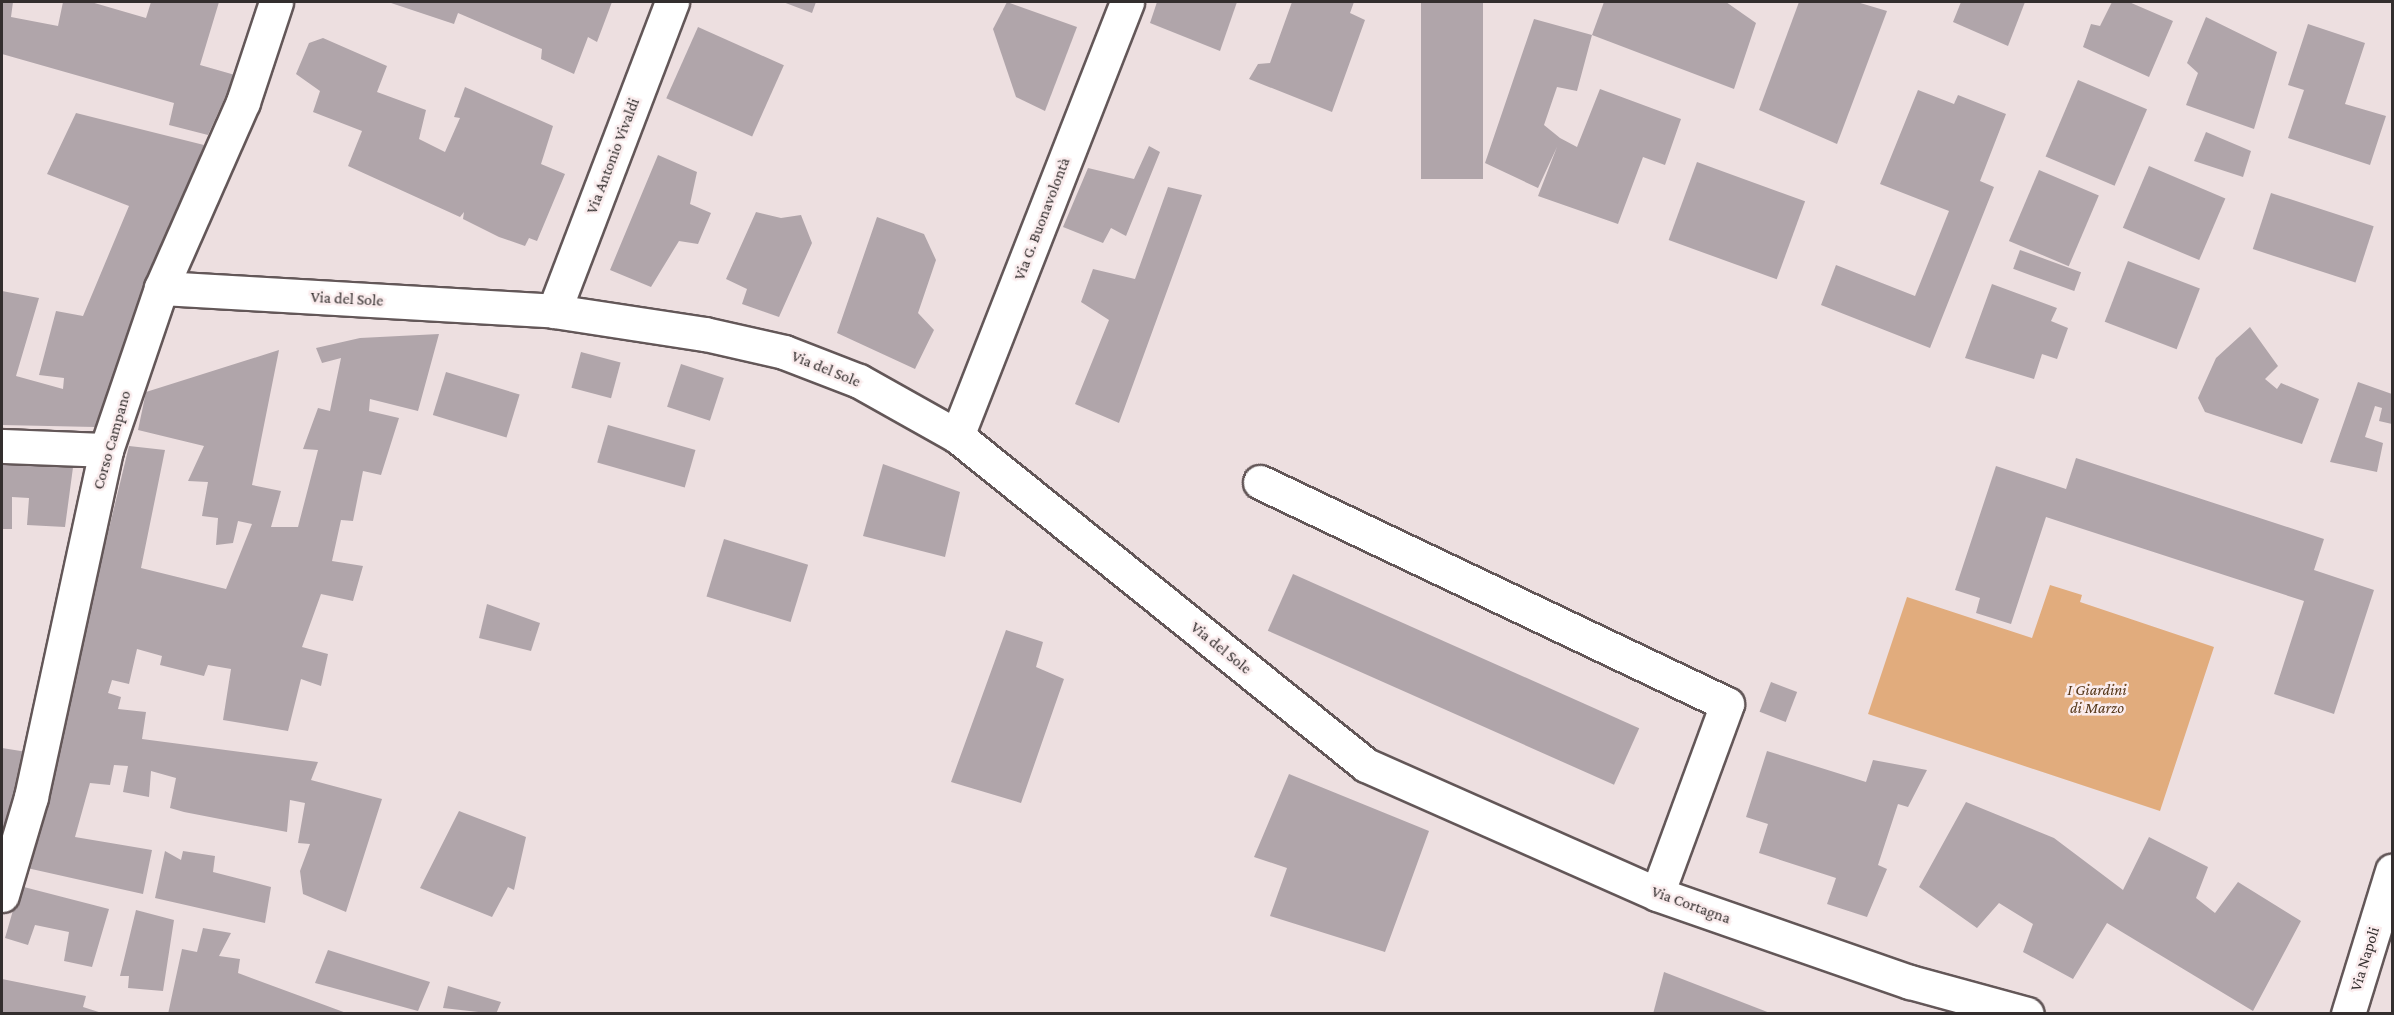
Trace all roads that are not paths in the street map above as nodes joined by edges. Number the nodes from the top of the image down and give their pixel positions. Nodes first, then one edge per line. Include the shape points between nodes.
1 (276, 2) edge
2 (672, 2) edge
3 (1127, 2) edge
4 (161, 288) junction
5 (554, 311) junction
6 (957, 435) junction
7 (2, 446) edge
8 (106, 450) junction
9 (1260, 482) dead end
10 (1366, 765) joint
11 (2392, 871) edge
12 (1657, 894) junction
13 (2, 895) edge
14 (2027, 1014) edge
15 (2348, 1014) edge

1 - 4 street, Corso Campano via 243,102
2 - 5 street, Via Antonio Vivaldi
3 - 6 street, Via G. Buonavolontà
4 - 5 street, Via del Sole
4 - 8 street, Corso Campano
5 - 6 street, Via del Sole via 705,334 784,352 859,381
6 - 10 street, Via del Sole
7 - 8 street
8 - 13 street, Corso Campano via 31,797
9 - 12 street via 1727,704
10 - 12 street, Via Cortagna
11 - 15 street, Via Napoli
12 - 14 street, Via Cortagna via 1910,982

